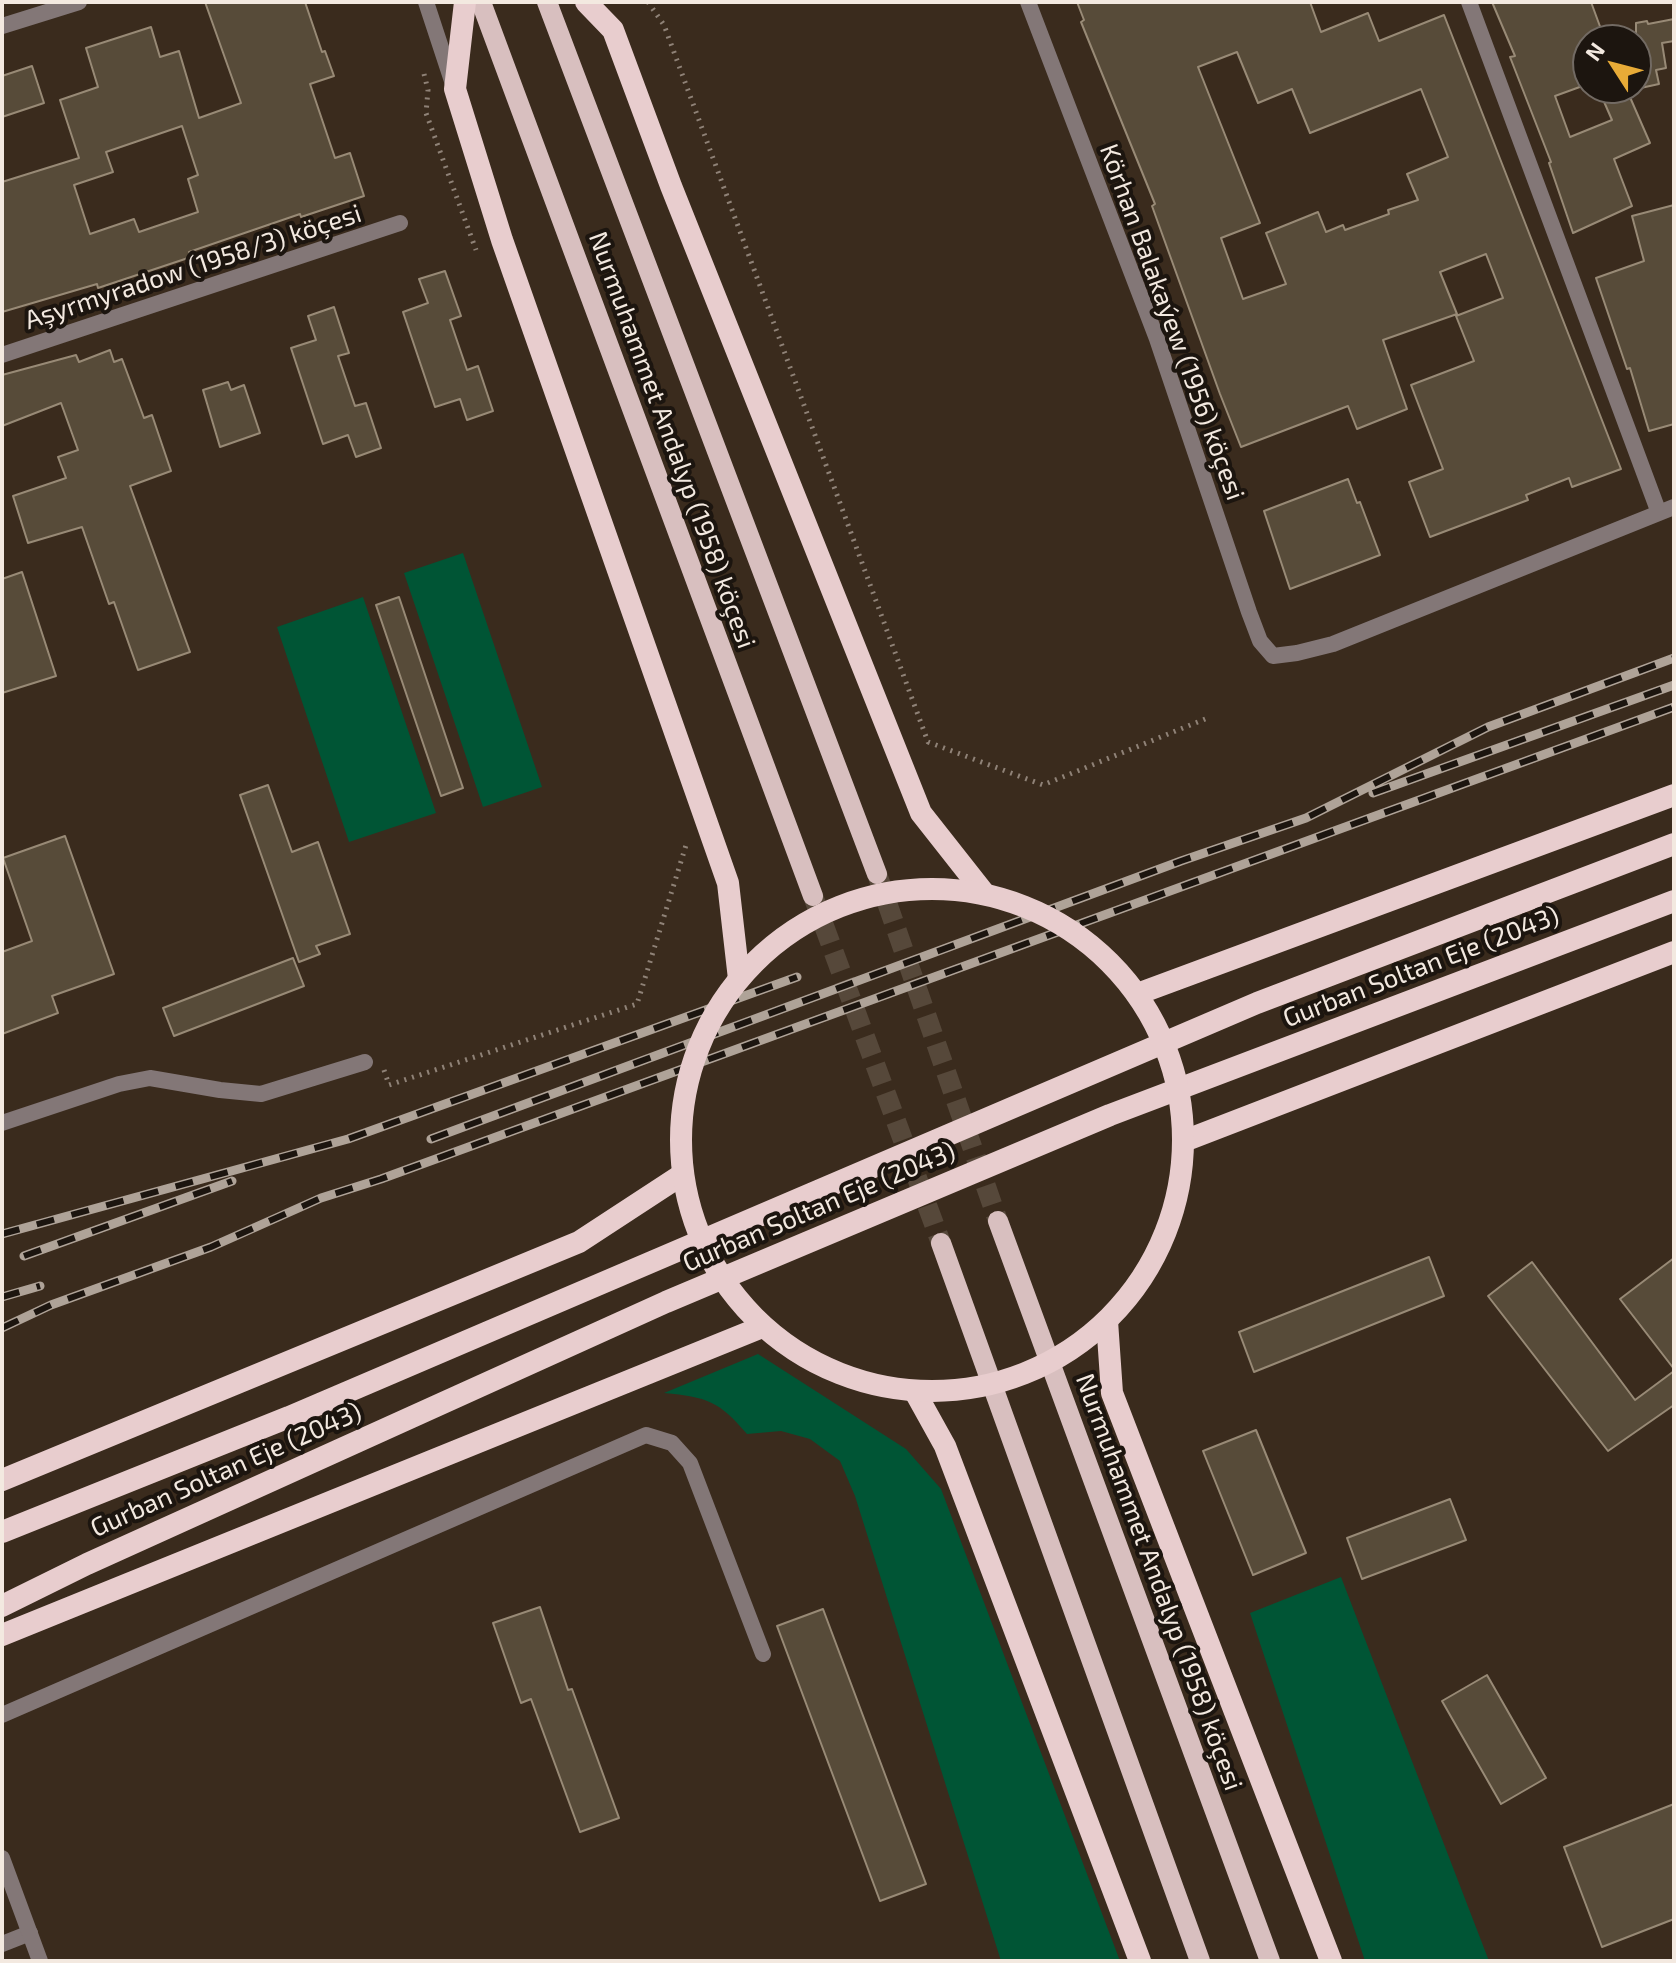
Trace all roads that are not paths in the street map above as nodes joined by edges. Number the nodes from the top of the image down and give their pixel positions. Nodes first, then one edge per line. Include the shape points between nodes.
1 (79, 2) edge
2 (426, 2) edge
3 (465, 2) edge
4 (481, 2) edge
5 (547, 2) edge
6 (586, 2) edge
7 (602, 2) edge
8 (1028, 2) edge
9 (1469, 2) edge
10 (2, 26) edge
11 (613, 30) junction
12 (455, 89) junction
13 (400, 223) dead end
14 (2, 355) edge
15 (1667, 510) edge
16 (1674, 795) edge
17 (1674, 844) edge
18 (877, 874) tunnel mouth
19 (984, 893) junction
20 (813, 896) tunnel mouth
21 (1674, 901) edge
22 (1674, 952) edge
23 (739, 979) junction
24 (1140, 993) junction
25 (372, 1059) road end
26 (2, 1123) edge
27 (1184, 1141) junction
28 (683, 1174) junction
29 (998, 1221) tunnel mouth
30 (941, 1243) tunnel mouth
31 (1107, 1321) junction
32 (762, 1327) junction
33 (915, 1392) junction
34 (2, 1480) edge
35 (2, 1532) edge
36 (2, 1606) edge
37 (2, 1635) edge
38 (763, 1654) dead end
39 (2, 1715) edge
40 (2, 1858) edge
41 (30, 1933) junction
42 (2, 1944) edge
43 (40, 1961) edge
44 (1140, 1961) edge
45 (1200, 1961) edge
46 (1270, 1961) edge
47 (1331, 1961) edge

1 - 10 street
2 - 12 street
3 - 12 highway
4 - 20 main road, Nurmuhammet Andalyp (1958) köçesi
5 - 18 main road, Nurmuhammet Andalyp (1958) köçesi
6 - 11 highway
7 - 11 street
8 - 15 street, Körhan Balakaýew (1956) köçesi via 1157,339 1249,612 1260,641 1273,656 1333,644
9 - 15 street
11 - 19 highway via 921,813
12 - 23 highway via 502,240 728,883
13 - 14 street, Aşyrmyradow (1958/3) köçesi
16 - 24 highway
17 - 35 highway, Gurban Soltan Eje (2043) via 1257,1003 289,1417
19 - 23 highway, bridge via 930,888 876,895 837,908 778,941
19 - 24 highway, bridge via 1053,919 1102,953
21 - 36 highway, Gurban Soltan Eje (2043) via 1110,1115 938,1187 666,1302
22 - 27 highway
23 - 28 highway, bridge via 697,1051 682,1112
24 - 27 highway, bridge via 1169,1055
25 - 26 street via 261,1094 150,1078
27 - 31 highway, bridge via 1175,1207 1144,1272
28 - 32 highway, bridge via 697,1231 724,1283
28 - 34 highway via 579,1242
29 - 46 main road, Nurmuhammet Andalyp (1958) köçesi
30 - 45 main road
31 - 33 highway, bridge via 1042,1367 980,1388
31 - 47 highway via 1112,1393
32 - 33 highway, bridge via 794,1352 851,1379
32 - 37 highway
33 - 44 highway via 945,1446
38 - 39 street via 690,1463 672,1443 646,1435
40 - 41 street
41 - 42 street
41 - 43 street

